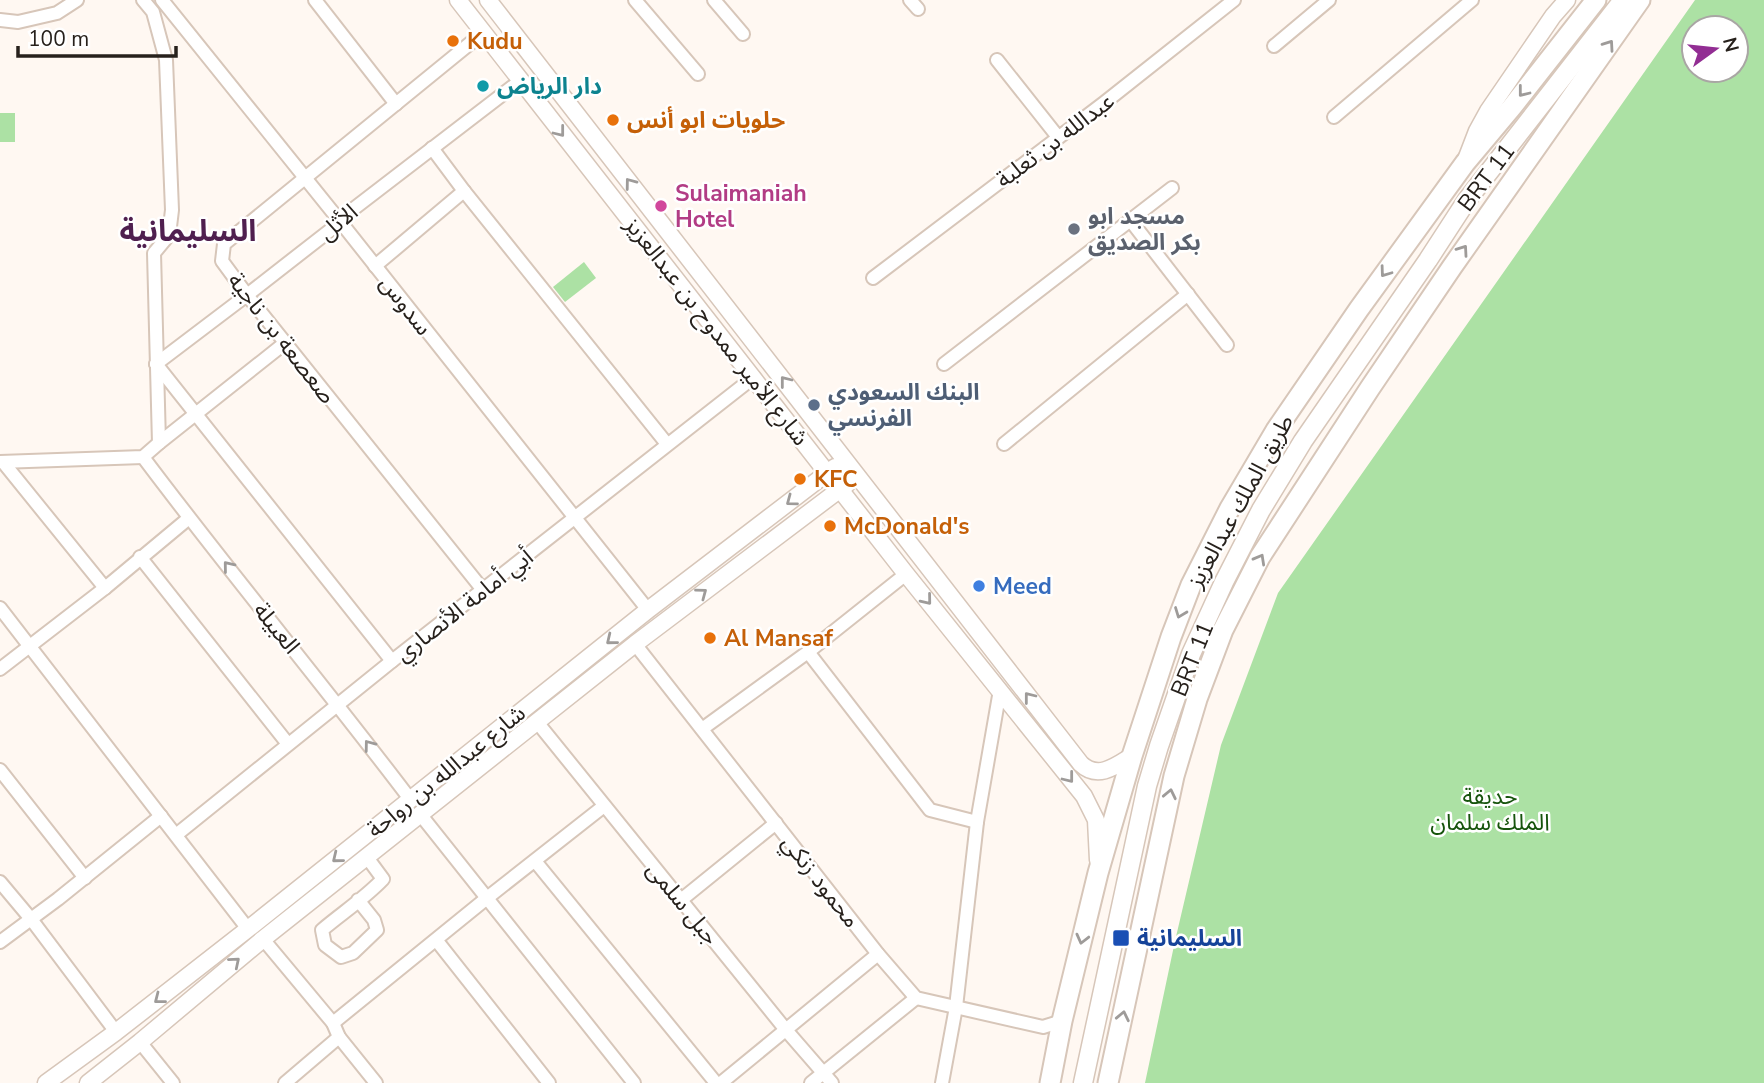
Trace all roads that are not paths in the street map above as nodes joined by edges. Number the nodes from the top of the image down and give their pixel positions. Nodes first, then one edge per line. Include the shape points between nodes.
1 (78, 0) edge
2 (143, 0) edge
3 (162, 0) edge
4 (315, 0) edge
5 (458, 0) edge
6 (488, 0) edge
7 (635, 0) edge
8 (714, 0) edge
9 (1234, 0) edge
10 (1329, 0) edge
11 (1472, 0) edge
12 (1567, 0) edge
13 (1636, 2) edge
14 (1593, 4) edge
15 (0, 20) edge
16 (484, 32) junction
17 (743, 34) dead end
18 (1274, 46) dead end
19 (997, 60) dead end
20 (698, 74) dead end
21 (520, 81) junction
22 (396, 104) junction
23 (1535, 112) junction
24 (1334, 117) dead end
25 (1058, 136) junction
26 (432, 148) junction
27 (1465, 163) junction
28 (305, 178) junction
29 (1172, 188) dead end
30 (464, 191) junction
31 (339, 220) junction
32 (1131, 220) junction
33 (375, 266) junction
34 (873, 278) dead end
35 (1188, 294) junction
36 (247, 295) junction
37 (285, 343) junction
38 (1227, 345) dead end
39 (156, 364) junction
40 (944, 364) dead end
41 (754, 377) junction
42 (195, 414) junction
43 (159, 443) junction
44 (667, 444) junction
45 (1004, 444) dead end
46 (143, 457) junction
47 (845, 459) junction
48 (1, 462) edge
49 (827, 473) junction
50 (858, 476) junction
51 (840, 489) junction
52 (189, 518) junction
53 (575, 518) junction
54 (140, 558) junction
55 (906, 574) junction
56 (104, 588) junction
57 (483, 590) junction
58 (0, 608) edge
59 (648, 610) junction
60 (635, 644) junction
61 (30, 645) junction
62 (808, 652) junction
63 (392, 661) junction
64 (0, 669) edge
65 (1000, 690) junction
66 (338, 705) junction
67 (537, 722) junction
68 (702, 729) junction
69 (288, 744) junction
70 (1132, 756) junction
71 (0, 770) edge
72 (410, 799) junction
73 (604, 806) junction
74 (421, 814) junction
75 (161, 816) junction
76 (977, 822) junction
77 (776, 823) junction
78 (176, 835) junction
79 (366, 856) junction
80 (535, 861) junction
81 (1098, 873) junction
82 (85, 878) junction
83 (0, 882) edge
84 (487, 898) junction
85 (358, 900) junction
86 (681, 900) junction
87 (31, 919) junction
88 (248, 929) junction
89 (263, 939) junction
90 (436, 941) junction
91 (0, 942) edge
92 (878, 954) junction
93 (916, 998) junction
94 (956, 1007) junction
95 (1062, 1021) junction
96 (333, 1023) junction
97 (786, 1030) junction
98 (116, 1032) junction
99 (339, 1037) junction
100 (140, 1042) junction
101 (828, 1078) edge
102 (46, 1083) edge
103 (88, 1083) edge
104 (173, 1083) edge
105 (285, 1083) edge
106 (376, 1083) edge
107 (550, 1083) edge
108 (634, 1083) edge
109 (718, 1083) edge
110 (810, 1083) edge
111 (942, 1083) edge
112 (1050, 1083) edge
113 (1083, 1083) edge
114 (1108, 1083) edge

1 - 15 street via 57,13 18,22
2 - 39 street via 153,12 166,60 172,210 169,235 154,253
3 - 28 street, سدوس
4 - 22 street
5 - 16 street, شارع الأمير ممدوح بن عبدالعزيز
47 -> 6 street, شارع الأمير ممدوح بن عبدالعزيز
7 - 20 street
8 - 17 street
9 - 25 street, عبدالله بن ثعلبة
10 - 18 street
11 - 24 street
12 - 27 street via 1488,111
13 - 23 main road, BRT 11 via 1574,64
114 -> 13 main road, طريق الملك عبدالعزيز via 1174,776 1223,630 1260,557 1370,388
14 - 23 main road, BRT 11
14 -> 27 main road, طريق الملك عبدالعزيز
16 - 21 street, شارع الأمير ممدوح بن عبدالعزيز
16 - 22 street, صعصعة بن ناجية
19 - 25 street
21 - 26 street, الأثل
21 -> 41 street, شارع الأمير ممدوح بن عبدالعزيز
22 - 28 street, صعصعة بن ناجية
23 - 113 main road, BRT 11 via 1466,200 1303,441 1224,582 1191,654 1147,786
25 - 34 street, عبدالله بن ثعلبة
26 - 30 street
26 - 31 street, الأثل
27 -> 70 main road, طريق الملك عبدالعزيز via 1276,430 1230,508 1191,585
28 - 31 street, سدوس
28 - 36 street, صعصعة بن ناجية via 224,244 222,261
29 - 32 street
30 - 33 street
30 - 44 street
31 - 33 street, سدوس
31 - 36 street, الأثل
32 - 35 street
32 - 40 street
33 - 53 street, سدوس
35 - 38 street
35 - 45 street
36 - 37 street, صعصعة بن ناجية
36 - 39 street, الأثل
37 - 42 street
37 - 57 street, صعصعة بن ناجية
39 - 42 street
39 - 43 street
41 - 44 street, أبي أمامة الأنصاري
41 - 49 street, شارع الأمير ممدوح بن عبدالعزيز
42 - 43 street
42 - 63 street
43 - 46 street
44 - 53 street, أبي أمامة الأنصاري
46 - 48 street
46 - 52 street, العبيلة
47 - 49 street, شارع عبدالله بن رواحة
47 - 50 street, شارع الأمير ممدوح بن عبدالعزيز
48 - 56 street
49 - 51 street, شارع الأمير ممدوح بن عبدالعزيز
49 -> 59 street, شارع عبدالله بن رواحة
50 - 51 street, شارع عبدالله بن رواحة
70 -> 50 street, شارع الأمير ممدوح بن عبدالعزيز via 1100,772 1081,764
51 - 55 street, شارع الأمير ممدوح بن عبدالعزيز
60 -> 51 street, شارع عبدالله بن رواحة
52 - 54 street
66 -> 52 street, العبيلة
53 - 57 street, أبي أمامة الأنصاري
53 - 59 street, سدوس
54 - 56 street
54 - 69 street
55 - 62 street
55 -> 65 street, شارع الأمير ممدوح بن عبدالعزيز
56 - 61 street
57 - 63 street, أبي أمامة الأنصاري
58 - 61 street
59 -> 72 street, شارع عبدالله بن رواحة
60 - 67 street, شارع عبدالله بن رواحة
60 - 68 street, محمود زنكي
61 - 64 street
61 - 75 street
62 - 68 street
62 - 76 street via 930,810
63 - 66 street, أبي أمامة الأنصاري
65 - 76 street
65 -> 81 street, شارع الأمير ممدوح بن عبدالعزيز via 1084,796 1096,820
66 - 69 street, أبي أمامة الأنصاري
72 -> 66 street, العبيلة
67 - 73 street, جبل سلمى
67 - 74 street, شارع عبدالله بن رواحة
68 - 77 street, محمود زنكي
69 - 78 street, أبي أمامة الأنصاري
70 - 81 main road, طريق الملك عبدالعزيز
71 - 82 street
72 -> 88 street, شارع عبدالله بن رواحة
73 - 80 street
73 - 86 street, جبل سلمى
74 - 79 street, شارع عبدالله بن رواحة
74 - 84 street
75 - 78 street
75 - 82 street
76 - 94 street
77 - 86 street
77 - 92 street, محمود زنكي
78 - 88 street
79 - 85 street via 383,879
79 - 89 street, شارع عبدالله بن رواحة
80 - 84 street
80 - 109 street
81 -> 95 main road, طريق الملك عبدالعزيز
82 - 87 street
83 - 87 street
84 - 90 street
84 - 108 street
85 - 85 street via 322,930 325,945 341,957 353,953 377,930
86 - 97 street, جبل سلمى
87 - 91 street
87 - 98 street
88 -> 98 street, شارع عبدالله بن رواحة
89 - 96 street
100 -> 89 street, شارع عبدالله بن رواحة
90 - 96 street
90 - 107 street
92 - 93 street, محمود زنكي
92 - 97 street
93 - 94 street
93 - 101 street
94 - 95 street via 1043,1027
94 - 111 street
95 - 112 main road, طريق الملك عبدالعزيز
96 - 99 street
97 - 101 street, جبل سلمى
97 - 109 street
98 - 102 street, شارع عبدالله بن رواحة
99 - 105 street
99 - 106 street
100 - 103 street, شارع عبدالله بن رواحة
100 - 104 street
101 - 110 street

